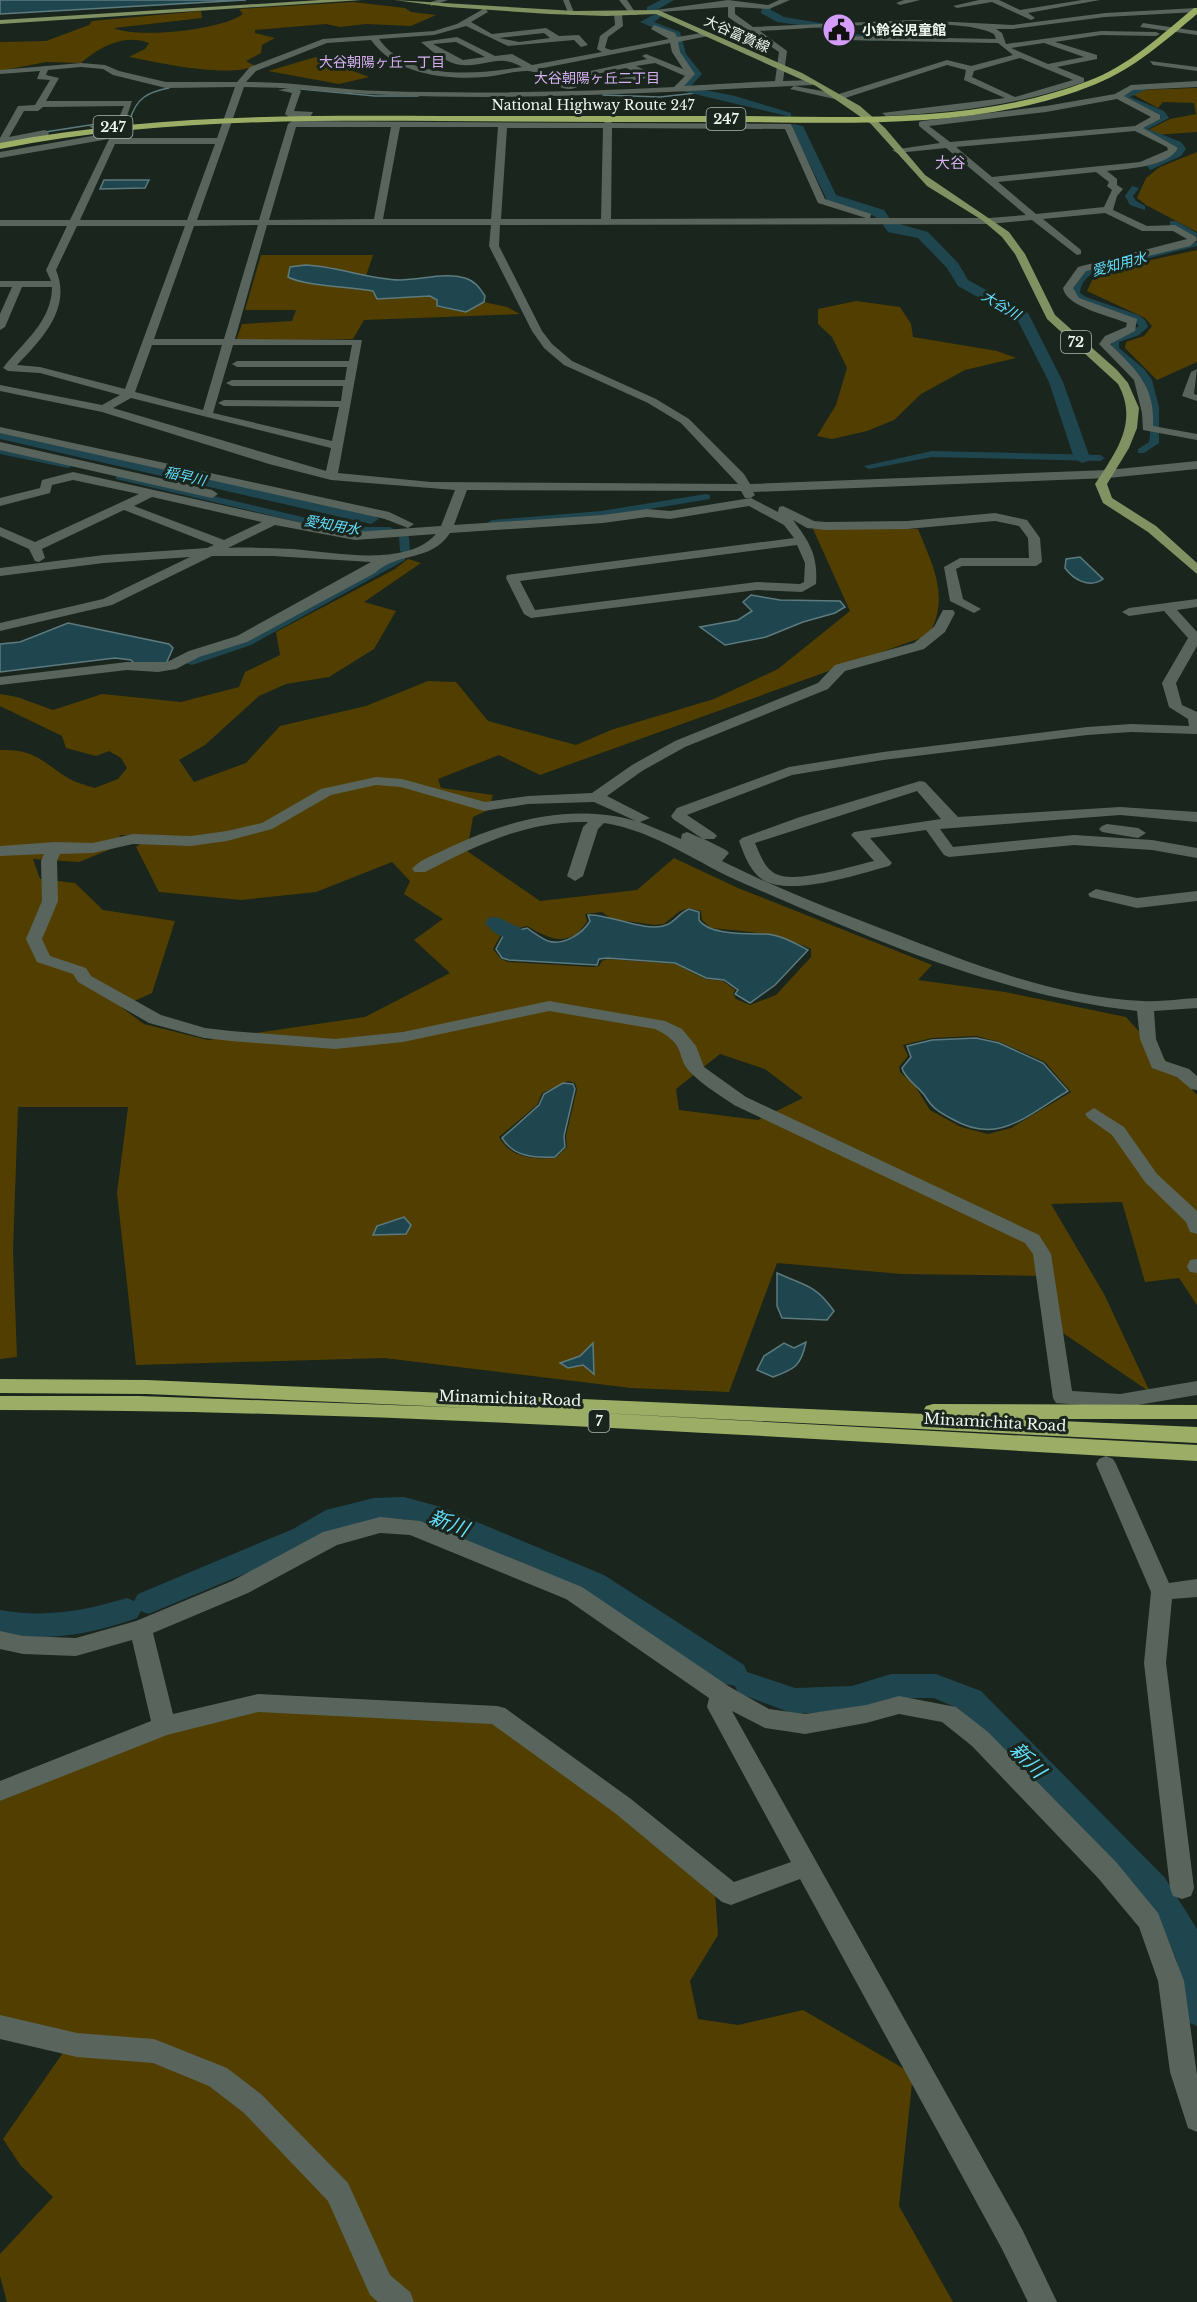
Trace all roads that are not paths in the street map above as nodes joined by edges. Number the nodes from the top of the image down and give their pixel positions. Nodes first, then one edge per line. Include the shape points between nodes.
1 (358, 0) edge
2 (398, 0) edge
3 (444, 0) edge
4 (490, 0) edge
5 (497, 0) edge
6 (623, 0) edge
7 (678, 0) edge
8 (786, 0) edge
9 (916, 0) edge
10 (993, 0) edge
11 (1096, 0) edge
12 (1169, 0) edge
13 (1084, 1) edge
14 (566, 2) dead end
15 (731, 2) edge
16 (900, 3) dead end
17 (434, 4) junction
18 (957, 6) dead end
19 (485, 10) junction
20 (658, 10) junction
21 (1197, 10) edge
22 (1166, 11) junction
23 (1022, 12) junction
24 (572, 13) junction
25 (618, 14) junction
26 (634, 14) junction
27 (1123, 15) junction
28 (1197, 20) edge
29 (0, 22) edge
30 (898, 22) junction
31 (933, 22) junction
32 (1038, 23) junction
33 (463, 24) junction
34 (984, 25) junction
35 (818, 26) junction
36 (654, 27) dead end
37 (1013, 27) junction
38 (365, 28) dead end
39 (753, 29) junction
40 (1173, 29) junction
41 (332, 30) dead end
42 (1156, 30) junction
43 (1184, 31) junction
44 (1197, 33) edge
45 (705, 34) junction
46 (489, 35) junction
47 (827, 36) dead end
48 (374, 38) junction
49 (844, 38) dead end
50 (457, 39) junction
51 (557, 39) junction
52 (1042, 39) junction
53 (326, 41) junction
54 (673, 41) junction
55 (902, 41) junction
56 (533, 42) junction
57 (943, 42) junction
58 (1004, 44) junction
59 (584, 45) dead end
60 (542, 49) dead end
61 (631, 49) junction
62 (1075, 52) junction
63 (611, 53) junction
64 (551, 56) dead end
65 (1020, 56) junction
66 (436, 57) junction
67 (493, 58) junction
68 (657, 60) junction
69 (1032, 61) junction
70 (409, 63) junction
71 (560, 63) junction
72 (1153, 63) dead end
73 (628, 66) junction
74 (40, 67) junction
75 (1046, 67) junction
76 (530, 68) junction
77 (781, 68) junction
78 (971, 69) junction
79 (1197, 69) edge
80 (0, 72) edge
81 (492, 73) junction
82 (462, 75) junction
83 (691, 75) junction
84 (552, 79) junction
85 (812, 82) junction
86 (779, 83) junction
87 (1197, 84) edge
88 (240, 86) junction
89 (677, 88) junction
90 (563, 90) junction
91 (523, 92) junction
92 (462, 93) junction
93 (599, 93) junction
94 (1118, 96) junction
95 (839, 97) junction
96 (1013, 99) junction
97 (41, 104) junction
98 (886, 113) dead end
99 (227, 120) junction
100 (607, 120) junction
101 (872, 120) junction
102 (503, 124) junction
103 (396, 125) junction
104 (4, 128) edge
105 (1137, 128) junction
106 (112, 141) junction
107 (219, 141) junction
108 (1, 144) edge
109 (947, 145) junction
110 (897, 150) junction
111 (0, 155) edge
112 (1098, 169) junction
113 (989, 180) junction
114 (1106, 210) junction
115 (1032, 217) junction
116 (989, 221) junction
117 (378, 222) junction
118 (495, 222) junction
119 (606, 222) junction
120 (872, 222) junction
121 (0, 223) edge
122 (76, 223) junction
123 (191, 223) junction
124 (263, 223) junction
125 (1077, 252) dead end
126 (18, 284) junction
127 (57, 284) junction
128 (0, 285) edge
129 (0, 327) edge
130 (146, 342) junction
131 (229, 342) junction
132 (237, 364) dead end
133 (294, 364) junction
134 (352, 364) junction
135 (1197, 372) edge
136 (289, 379) dead end
137 (232, 383) dead end
138 (348, 383) junction
139 (0, 388) edge
140 (129, 394) junction
141 (1197, 398) edge
142 (224, 403) dead end
143 (345, 404) junction
144 (104, 409) junction
145 (207, 415) junction
146 (0, 430) edge
147 (1197, 437) edge
148 (0, 446) edge
149 (337, 446) junction
150 (1197, 465) edge
151 (1108, 474) junction
152 (331, 476) junction
153 (462, 488) junction
154 (687, 488) junction
155 (746, 488) junction
156 (766, 488) junction
157 (151, 493) junction
158 (0, 502) edge
159 (751, 502) junction
160 (124, 506) junction
161 (273, 520) junction
162 (408, 524) junction
163 (448, 526) junction
164 (0, 531) edge
165 (802, 541) junction
166 (224, 544) junction
167 (35, 548) junction
168 (208, 552) junction
169 (383, 558) junction
170 (41, 566) junction
171 (1197, 570) edge
172 (0, 572) edge
173 (1197, 603) edge
174 (1168, 608) junction
175 (974, 609) dead end
176 (1129, 612) dead end
177 (948, 613) dead end
178 (0, 627) edge
179 (0, 681) edge
180 (1197, 728) edge
181 (596, 797) junction
182 (1197, 817) edge
183 (601, 818) junction
184 (955, 822) junction
185 (930, 825) junction
186 (1107, 829) dead end
187 (1197, 841) edge
188 (56, 848) junction
189 (0, 851) edge
190 (1197, 853) edge
191 (717, 858) junction
192 (420, 869) dead end
193 (575, 876) dead end
194 (1096, 894) dead end
195 (1197, 896) edge
196 (1197, 1003) edge
197 (1145, 1006) junction
198 (1197, 1085) edge
199 (1094, 1114) dead end
200 (1197, 1228) edge
201 (0, 1386) edge
202 (1197, 1388) edge
203 (0, 1404) edge
204 (1197, 1412) edge
205 (792, 1416) junction
206 (1197, 1436) edge
207 (1197, 1453) edge
208 (1106, 1464) dead end
209 (1197, 1588) edge
210 (1162, 1592) junction
211 (141, 1629) junction
212 (0, 1640) edge
213 (722, 1694) junction
214 (164, 1726) junction
215 (0, 1791) edge
216 (807, 1866) junction
217 (1182, 1888) dead end
218 (0, 2027) edge
219 (1197, 2119) edge
220 (400, 2302) edge
221 (1042, 2302) edge

1 - 29 main road
2 - 17 main road
3 - 17 street
4 - 5 street
6 - 26 street
7 - 20 street
8 - 15 street via 769,7
9 - 16 street
10 - 18 street
10 - 23 street
11 - 13 street
12 - 22 street
13 - 23 street
14 - 24 street
15 - 20 street
15 - 39 street via 731,15
17 - 19 main road
19 - 24 main road
19 - 33 street
20 - 26 main road
20 - 45 main road, 大谷富貴線
21 - 22 street
21 - 40 highway, National Highway Route 247 / 247
22 - 27 street
23 - 32 street
24 - 25 main road
25 - 26 main road
25 - 63 street via 620,26 604,36 601,49
27 - 32 street
27 - 42 street
28 - 43 highway, National Highway Route 247 / 247
30 - 31 street
30 - 35 street
30 - 55 street
31 - 34 street via 963,20
31 - 57 street via 943,30
32 - 37 street
33 - 38 street via 420,30
33 - 46 street
33 - 48 street via 434,33
34 - 37 street
34 - 58 street via 998,33
35 - 39 street
35 - 47 street via 825,28
36 - 54 street via 672,35
37 - 52 street
39 - 77 street via 783,51
40 - 42 street
40 - 43 street
40 - 101 highway, National Highway Route 247 / 247 via 1129,64 1066,91 994,107
41 - 53 street via 325,36
42 - 52 street
43 - 44 street
43 - 101 highway, National Highway Route 247 / 247 via 1129,71 1079,91 987,112
45 - 54 street
45 - 77 main road, 大谷富貴線
46 - 50 street
46 - 51 street via 546,30
46 - 56 street via 512,45
48 - 53 street
48 - 70 street via 386,53
49 - 55 street
50 - 66 street via 425,42
50 - 67 street
51 - 56 street
51 - 59 street via 576,37
52 - 58 street
52 - 62 street
53 - 88 street via 253,69
54 - 61 street
54 - 83 street
55 - 57 street
56 - 60 street
57 - 58 street
58 - 65 street
61 - 63 street
61 - 68 street
62 - 69 street
62 - 75 street via 1094,57
63 - 71 street
64 - 71 street
65 - 69 street
65 - 78 street
66 - 67 street via 462,63
66 - 70 street
67 - 76 street via 509,56
68 - 73 street
68 - 83 street
69 - 75 street
70 - 82 street
71 - 76 street
72 - 79 street
73 - 84 street
73 - 90 street via 648,75
74 - 80 street
74 - 88 street via 105,67 166,85
74 - 97 street via 44,72 40,77 56,78
75 - 96 street via 1081,80 1061,89
76 - 81 street
76 - 84 street
77 - 85 main road, 大谷富貴線
77 - 86 street
78 - 95 street via 947,62
78 - 96 street via 968,78
81 - 82 street
81 - 91 street
82 - 92 street
83 - 89 street
84 - 90 street
85 - 86 street
85 - 95 main road, 大谷富貴線
86 - 89 street
86 - 95 street
87 - 94 street via 1131,88
88 - 92 street via 380,94
88 - 99 street
88 - 100 street via 297,91 289,114
89 - 93 street
90 - 91 street
90 - 93 street
91 - 92 street
93 - 100 street
94 - 105 street via 1156,115
94 - 109 street via 1002,116 922,124
95 - 101 main road, 大谷富貴線
96 - 98 street
97 - 104 street via 38,108 21,108
97 - 108 street via 129,104 121,122
99 - 100 highway, National Highway Route 247 / 247
99 - 107 street
99 - 108 highway, National Highway Route 247 / 247 via 81,130
100 - 101 highway, National Highway Route 247 / 247
100 - 102 street
100 - 119 street
100 - 120 street via 788,126 821,201 862,213
101 - 110 main road, 72
102 - 103 street
102 - 118 street
103 - 117 street
103 - 124 street via 292,124
104 - 108 street
105 - 109 street
105 - 112 street via 1144,136 1170,144 1172,152 1142,165
106 - 107 street
106 - 111 street via 115,135
106 - 122 street
107 - 123 street
109 - 110 street
109 - 113 street
110 - 116 main road, 72 via 928,183
112 - 113 street
112 - 114 street via 1118,189
113 - 115 street
114 - 115 street
114 - 147 street via 1145,229 1175,228 1193,239 1187,244 1082,269 1068,288 1075,300 1134,321 1131,329 1104,344 1139,379 1148,413 1147,428
115 - 116 street
115 - 125 street
116 - 120 street
116 - 151 main road, 72 via 1013,243 1026,264 1037,297 1056,325 1110,369 1129,394 1132,427
117 - 118 street
117 - 124 street
118 - 119 street
118 - 155 street via 494,246 548,346 568,363 652,401 685,421
119 - 120 street
121 - 122 street
122 - 123 street
122 - 127 street via 51,270
123 - 124 street
123 - 130 street
124 - 131 street
126 - 127 street
126 - 128 street
126 - 129 street
127 - 140 street via 58,292 41,335 8,368 40,370
130 - 131 street
130 - 140 street
131 - 134 street via 358,342
131 - 145 street
132 - 133 street
133 - 134 street
133 - 136 street
134 - 138 street
135 - 141 street via 1188,396
137 - 138 street
138 - 143 street
139 - 144 street
140 - 144 street
140 - 145 street
142 - 143 street
143 - 149 street
144 - 152 street
145 - 149 street
146 - 162 street via 389,516
148 - 162 street via 358,527
149 - 152 street
150 - 151 street
151 - 156 street
151 - 171 main road, 72 via 1101,484 1107,500 1152,528
152 - 153 street
153 - 154 street
153 - 163 street
154 - 155 street
154 - 163 street via 649,502 607,510
155 - 156 street
155 - 159 street
156 - 175 street via 771,501 811,525 907,525 994,517 1023,523 1034,538 1036,562 960,562 950,567 957,601
157 - 158 street via 73,476 46,483 46,490
157 - 160 street
157 - 161 street
159 - 163 street via 670,515 647,513 603,519
159 - 165 street via 788,522
160 - 166 street
160 - 167 street
161 - 163 street via 355,536
161 - 166 street
162 - 163 street
163 - 169 street via 431,545
164 - 167 street
165 - 165 street via 811,563 810,584 802,588 756,586 531,614 512,578
166 - 168 street
167 - 170 street
168 - 169 street
168 - 170 street
168 - 178 street via 107,602
169 - 179 street via 370,570 242,639 194,654 171,666 127,666
170 - 172 street
173 - 174 street
174 - 176 street
174 - 180 street via 1195,638 1169,683 1176,707 1195,717
177 - 181 street via 940,629 919,646 840,668 823,686 680,744
180 - 191 street via 1087,730 789,771 682,811 678,816 719,842
181 - 188 street via 528,800 484,807 402,783 376,781 327,792 267,826 227,836 191,841 133,839 93,848
181 - 191 street
182 - 184 street via 1120,812
183 - 191 street via 641,826
183 - 192 street via 551,818 524,823 474,839
183 - 193 street via 591,827
184 - 185 street
184 - 185 street via 920,785 747,842 755,862 771,878 793,882 884,863 859,836
185 - 190 street via 949,852 1074,840 1152,845
186 - 187 street
188 - 189 street
188 - 202 street via 49,861 50,901 34,939 43,959 80,971 84,980 155,1019 204,1033 334,1044 403,1037 549,1006 659,1024 687,1046 697,1070 740,1101 1032,1239 1042,1254 1063,1398 1120,1401
191 - 197 street via 796,900 1007,982 1078,998
194 - 195 street via 1137,903
196 - 197 street
197 - 198 street via 1148,1039 1158,1064 1183,1073
199 - 200 street via 1118,1131 1151,1178 1195,1220
201 - 205 highway, Minamichita Road / 7 via 147,1387
203 - 207 highway, Minamichita Road / 7 via 139,1403 549,1418
204 - 205 highway via 828,1410
205 - 206 highway, Minamichita Road / 7
208 - 210 street
209 - 210 street
210 - 217 street via 1155,1663
211 - 212 street via 76,1647
211 - 213 street via 240,1587 331,1538 380,1525 412,1527 574,1593
211 - 214 street
213 - 216 street via 718,1707
213 - 219 street via 765,1718 805,1724 899,1705 948,1714 980,1739 1107,1870 1149,1921 1171,1981 1183,2072
214 - 215 street
214 - 216 street via 258,1703 497,1715 623,1806 731,1894
216 - 221 street via 1012,2239
218 - 220 street via 77,2045 154,2051 218,2077 253,2104 338,2192 380,2286

